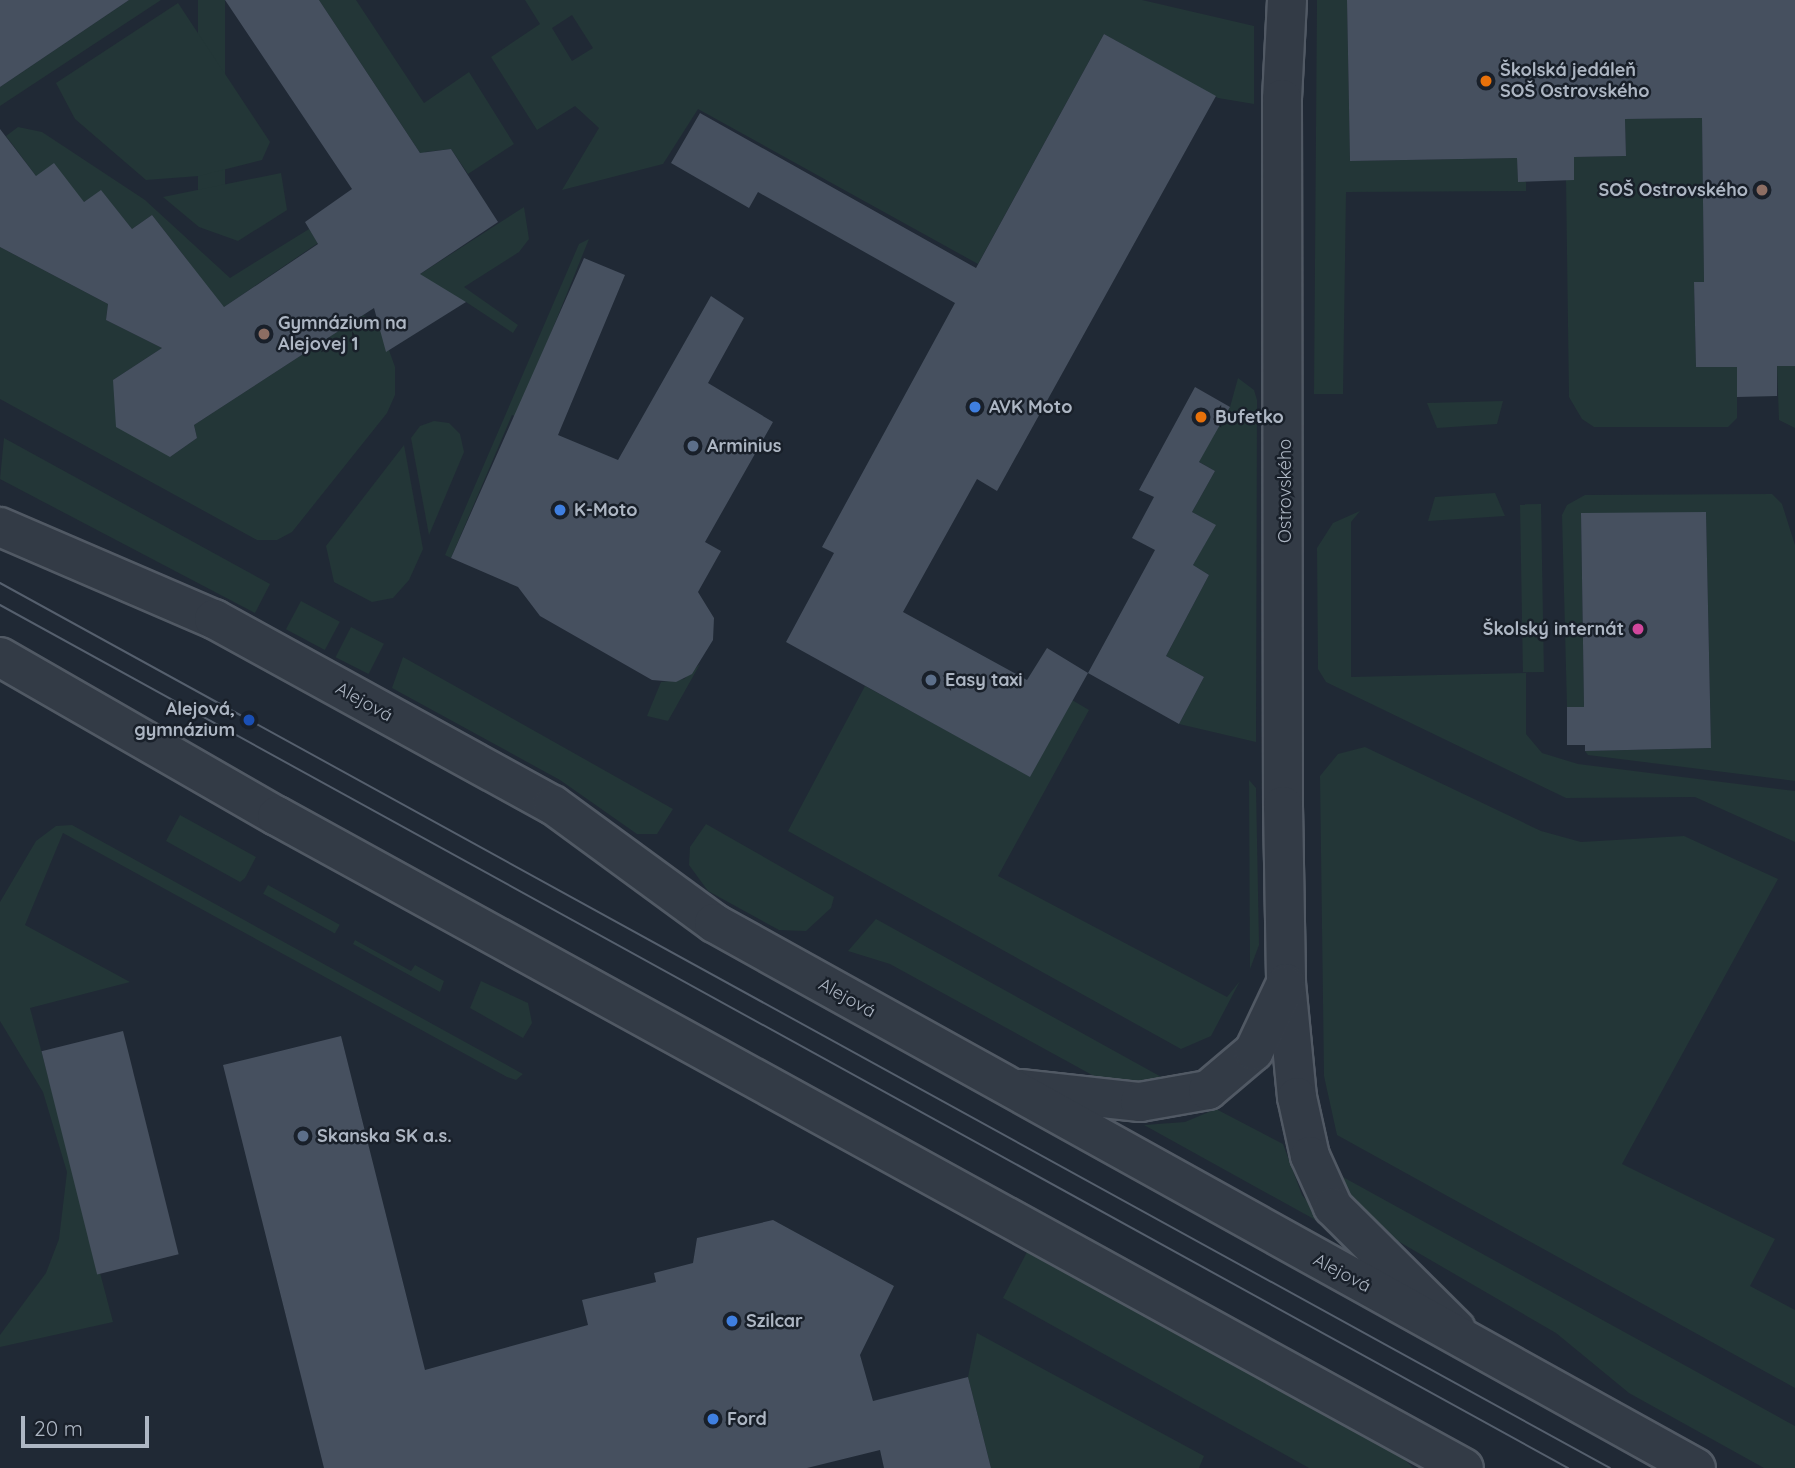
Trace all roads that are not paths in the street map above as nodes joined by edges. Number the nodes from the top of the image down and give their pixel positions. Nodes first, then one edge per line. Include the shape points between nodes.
1 (1287, 0) edge
2 (0, 527) edge
3 (0, 657) edge
4 (1286, 983) junction
5 (1012, 1087) junction
6 (1468, 1341) junction
7 (1464, 1468) edge
8 (1696, 1468) edge

1 - 4 street, Ostrovského via 1282,99
2 - 5 street, Alejová via 214,619 553,805 714,923
3 - 7 street via 443,908
4 - 5 street via 1254,1051 1208,1090 1140,1102 1048,1096
4 - 6 street, Ostrovského via 1302,1126 1321,1184 1365,1241
5 - 6 street, Alejová
6 - 8 street, Alejová

